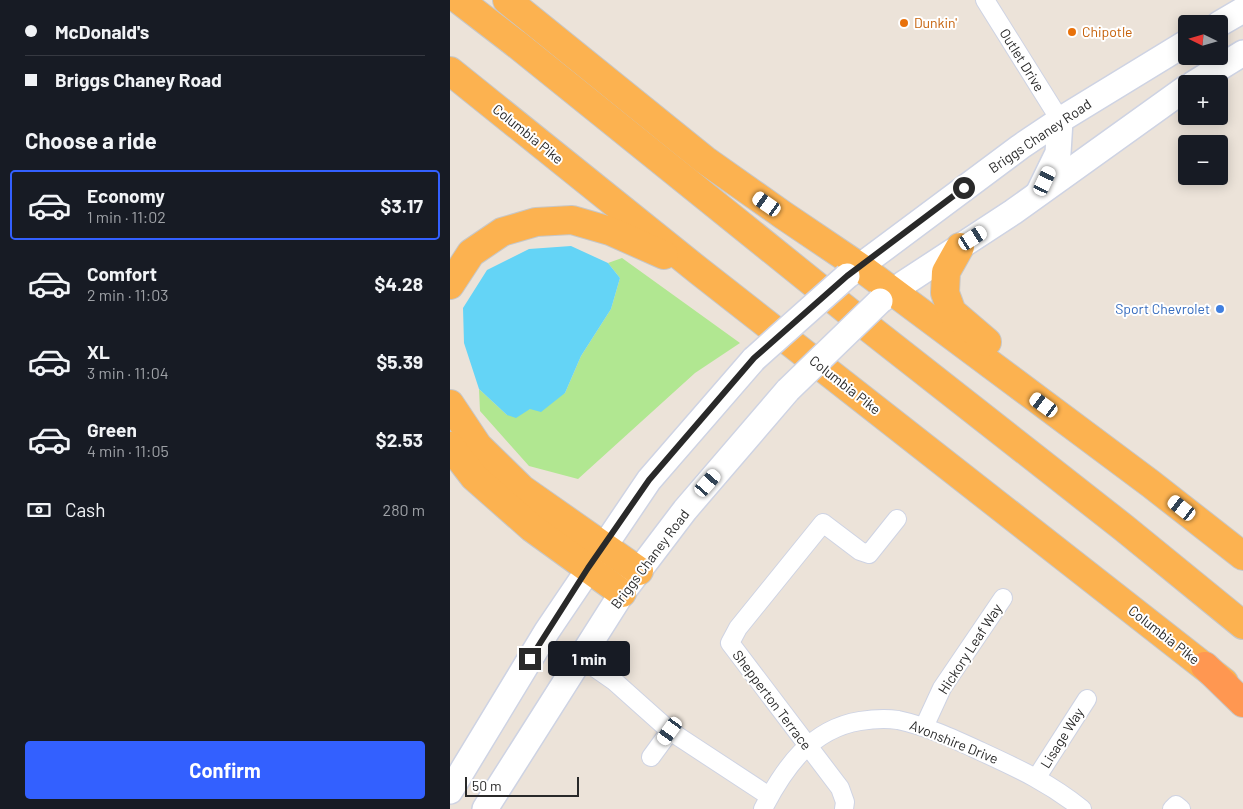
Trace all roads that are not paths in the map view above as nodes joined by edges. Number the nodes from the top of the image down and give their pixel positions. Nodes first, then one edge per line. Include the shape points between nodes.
1 (459, 0) edge
2 (507, 0) edge
3 (985, 0) edge
4 (1243, 10) edge
5 (1228, 18) edge
6 (1178, 48) edge
7 (1243, 53) edge
8 (450, 71) edge
9 (1208, 75) edge
10 (1178, 94) edge
11 (1060, 120) junction
12 (1038, 195) junction
13 (960, 247) junction
14 (699, 271) junction
15 (854, 271) junction
16 (450, 285) edge
17 (886, 296) junction
18 (450, 404) edge
19 (450, 446) edge
20 (1151, 484) junction
21 (897, 519) dead end
22 (604, 545) junction
23 (1243, 556) edge
24 (588, 568) junction
25 (639, 571) junction
26 (622, 593) junction
27 (1003, 598) dead end
28 (1243, 625) edge
29 (580, 658) junction
30 (1204, 666) junction
31 (1243, 697) edge
32 (1087, 699) dead end
33 (1243, 703) edge
34 (924, 727) junction
35 (670, 731) junction
36 (807, 746) junction
37 (651, 757) dead end
38 (1037, 778) junction
39 (450, 791) edge
40 (766, 803) edge
41 (485, 809) edge
42 (844, 809) edge
43 (1082, 809) edge
44 (1172, 809) edge
45 (1181, 809) edge

1 - 28 highway
2 - 15 highway via 704,160
3 - 11 street, Outlet Drive
4 - 5 main road
6 - 11 main road, Briggs Chaney Road
7 - 9 main road
8 - 14 highway, Columbia Pike
10 - 12 main road, Briggs Chaney Road
11 - 12 main road via 1058,153
11 - 15 main road, Briggs Chaney Road
12 - 13 main road, Briggs Chaney Road
13 - 17 main road, Briggs Chaney Road
13 - 20 highway via 946,272 945,293 952,312
14 - 16 highway via 610,231 572,220 536,222 502,232 471,254
14 - 30 highway, Columbia Pike
15 - 17 highway
15 - 22 main road, Briggs Chaney Road, bridge via 754,358 649,480
17 - 20 highway
17 - 25 main road, Briggs Chaney Road, bridge via 788,390 685,510
18 - 22 highway via 478,446 522,489
19 - 24 highway via 474,476 532,528
20 - 23 highway
21 - 36 street, Shepperton Terrace via 869,554 860,551 823,523 738,628 730,643
22 - 24 main road, Briggs Chaney Road
22 - 25 highway
24 - 26 highway
24 - 39 main road, Briggs Chaney Road
25 - 26 main road, Briggs Chaney Road
26 - 29 main road, Briggs Chaney Road
27 - 34 street, Hickory Leaf Way via 942,688
29 - 35 street via 614,681
29 - 41 main road, Briggs Chaney Road
30 - 31 highway, Columbia Pike
30 - 33 highway
32 - 38 street, Lisage Way
34 - 36 street, Avonshire Drive via 897,720 849,723 825,733
34 - 38 street, Avonshire Drive
35 - 37 street
35 - 40 street
36 - 40 street, Avonshire Drive via 787,767
36 - 42 street, Shepperton Terrace via 840,788
38 - 43 street, Avonshire Drive
44 - 45 street via 1176,805

